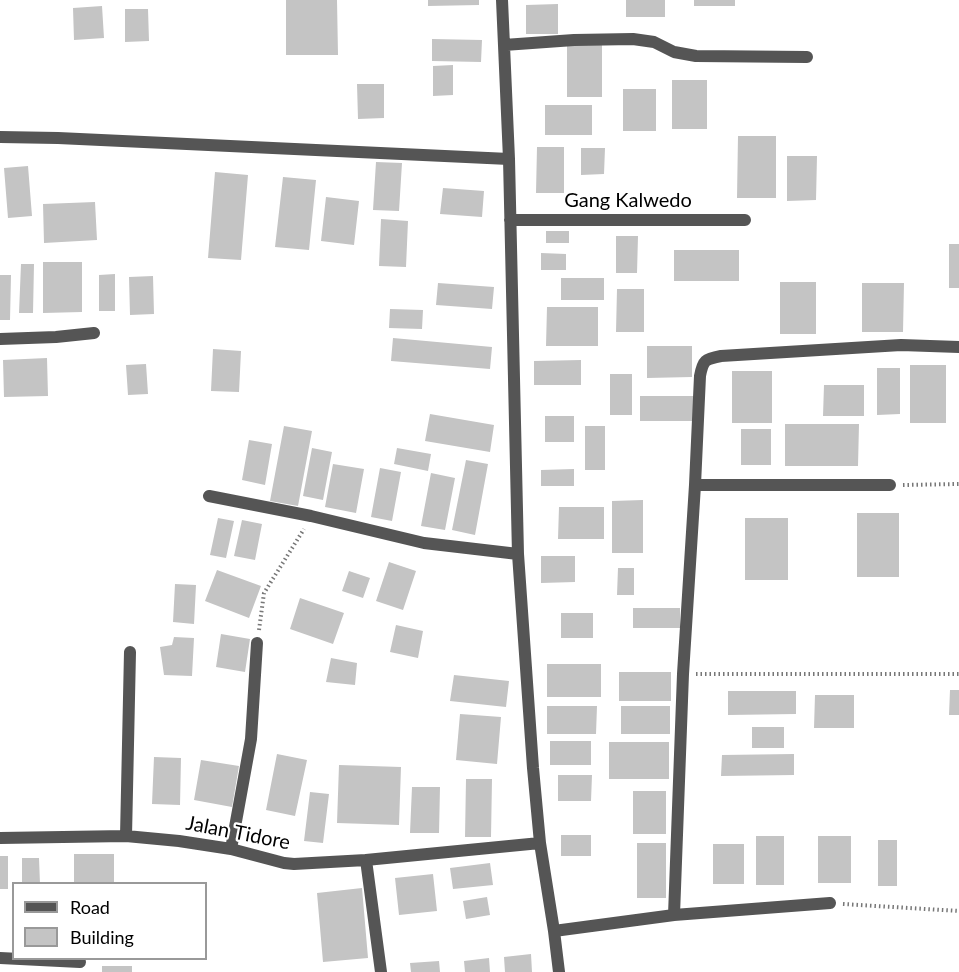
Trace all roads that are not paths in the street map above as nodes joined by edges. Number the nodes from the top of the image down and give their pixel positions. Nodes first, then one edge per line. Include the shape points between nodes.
1 (502, 0) edge
2 (504, 45) junction
3 (807, 57) dead end
4 (0, 137) edge
5 (509, 159) junction
6 (510, 220) junction
7 (745, 220) dead end
8 (94, 333) dead end
9 (0, 339) edge
10 (959, 347) edge
11 (695, 485) junction
12 (890, 485) road end
13 (209, 496) dead end
14 (518, 554) junction
15 (257, 643) road end
16 (130, 652) dead end
17 (126, 836) junction
18 (0, 838) edge
19 (540, 843) junction
20 (231, 849) junction
21 (366, 860) junction
22 (830, 903) road end
23 (674, 915) junction
24 (554, 931) junction
25 (40, 960) edge
26 (80, 962) dead end
27 (381, 972) edge
28 (559, 972) edge

1 - 2 street
2 - 3 street via 633,39 696,56
2 - 5 street
4 - 5 street
5 - 6 street
6 - 7 street, Gang Kalwedo
6 - 14 street
8 - 9 street
10 - 11 street via 901,345 708,358 702,364 700,376
11 - 12 street
11 - 23 street
13 - 14 street via 424,543
14 - 19 street
15 - 20 street via 251,739
16 - 17 street
17 - 18 street, Jalan Tidore
17 - 20 street, Jalan Tidore
19 - 21 street, Jalan Tidore
19 - 24 street
20 - 21 street, Jalan Tidore via 294,864
21 - 27 street
22 - 23 street
23 - 24 street
24 - 28 street
25 - 26 street

